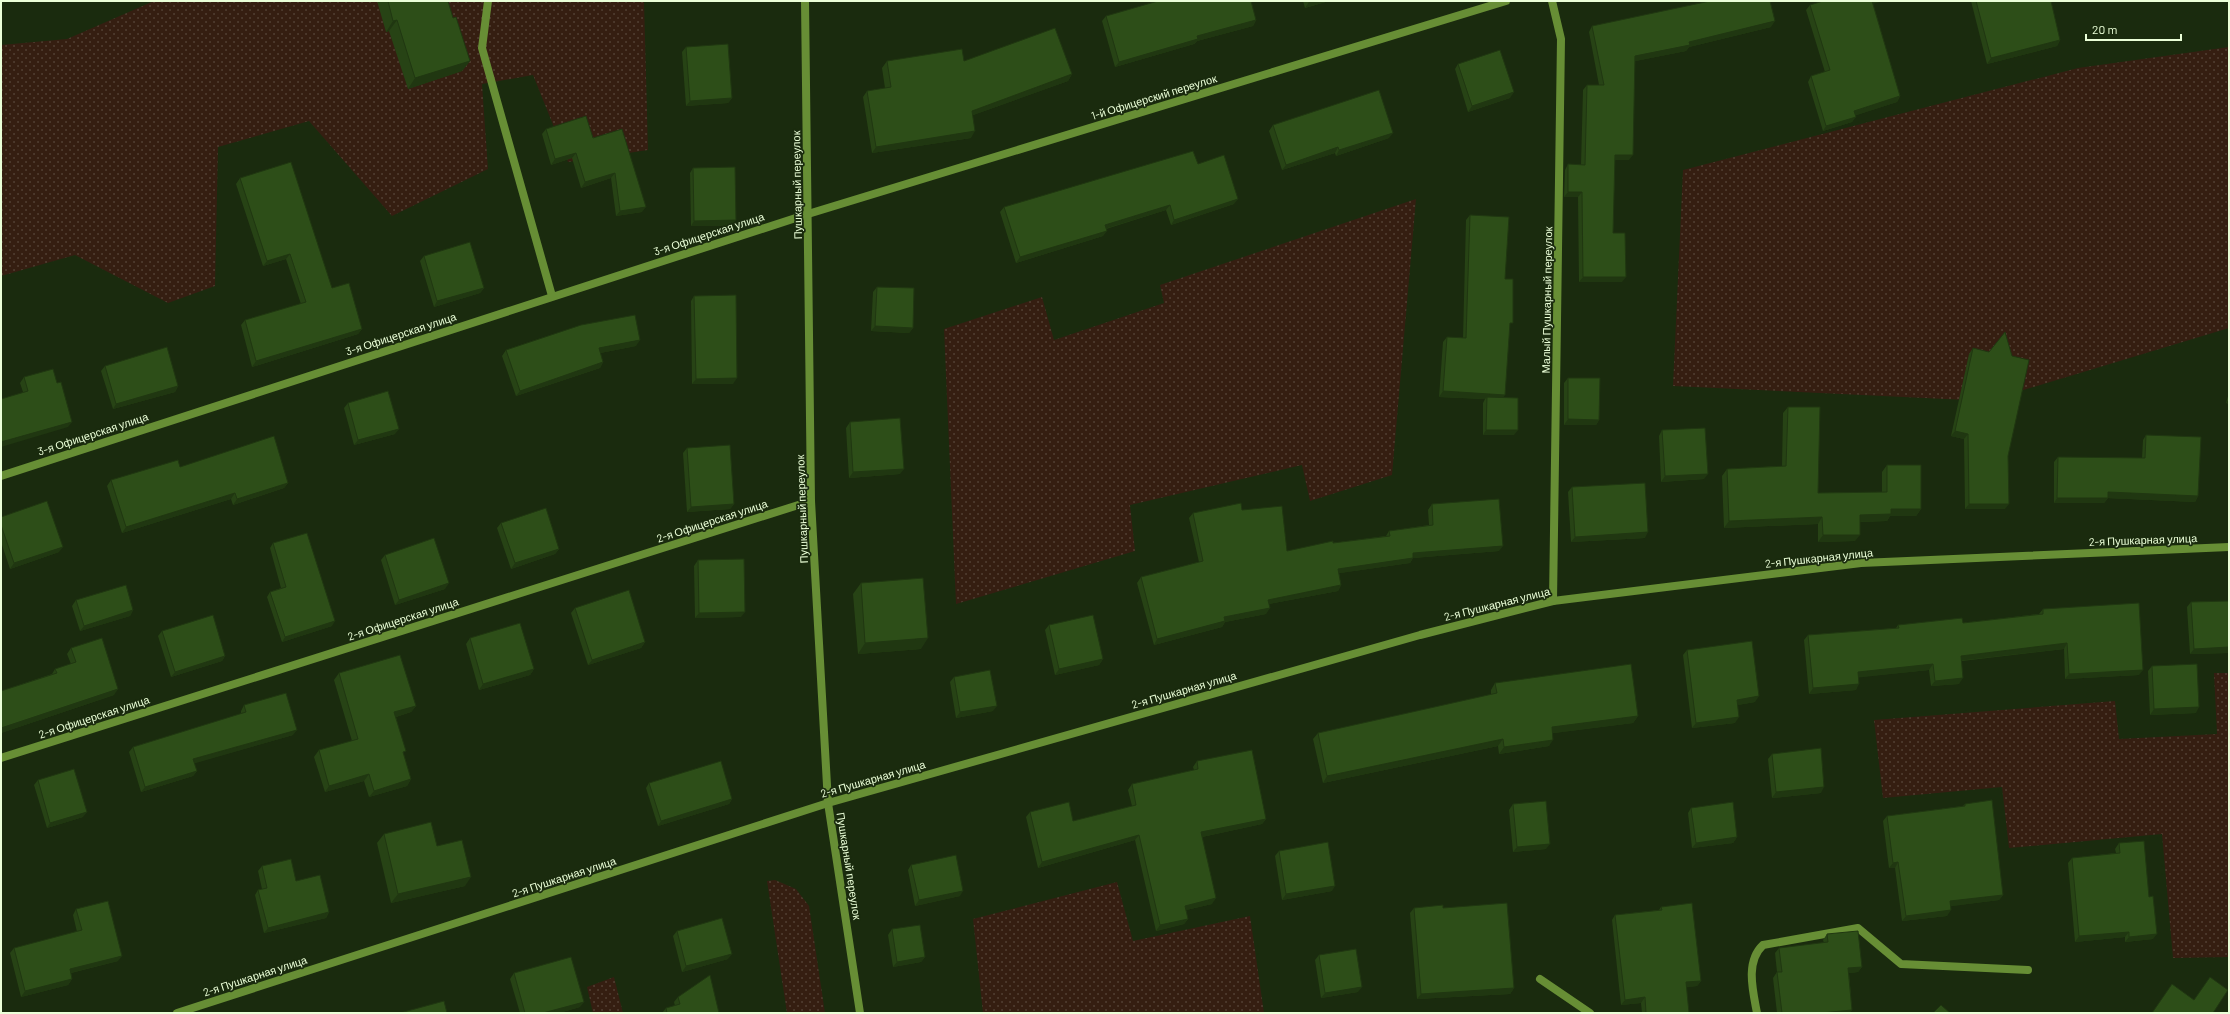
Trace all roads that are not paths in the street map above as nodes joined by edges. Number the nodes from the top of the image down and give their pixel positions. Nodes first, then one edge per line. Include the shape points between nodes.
1 (488, 1) edge
2 (805, 1) edge
3 (1506, 1) edge
4 (1552, 1) edge
5 (808, 214) junction
6 (552, 296) junction
7 (1, 476) edge
8 (812, 500) junction
9 (2229, 547) edge
10 (1553, 601) junction
11 (1, 758) edge
12 (828, 803) junction
13 (2028, 970) dead end
14 (1540, 979) dead end
15 (177, 1013) edge
16 (860, 1013) edge
17 (1590, 1013) edge
18 (1756, 1013) edge

1 - 6 street via 482,48
2 - 5 street, Пушкарный переулок
3 - 5 street, 1-й Офицерский переулок
4 - 10 street, Малый Пушкарный переулок via 1561,39
5 - 6 street, 3-я Офицерская улица
5 - 8 street, Пушкарный переулок
6 - 7 street, 3-я Офицерская улица
8 - 11 street, 2-я Офицерская улица
8 - 12 street, Пушкарный переулок
9 - 10 street, 2-я Пушкарная улица via 1861,563
10 - 12 street, 2-я Пушкарная улица via 1420,635
12 - 15 street, 2-я Пушкарная улица
12 - 16 street, Пушкарный переулок
13 - 18 street via 1901,964 1858,928 1763,945 1756,951 1752,961
14 - 17 street

